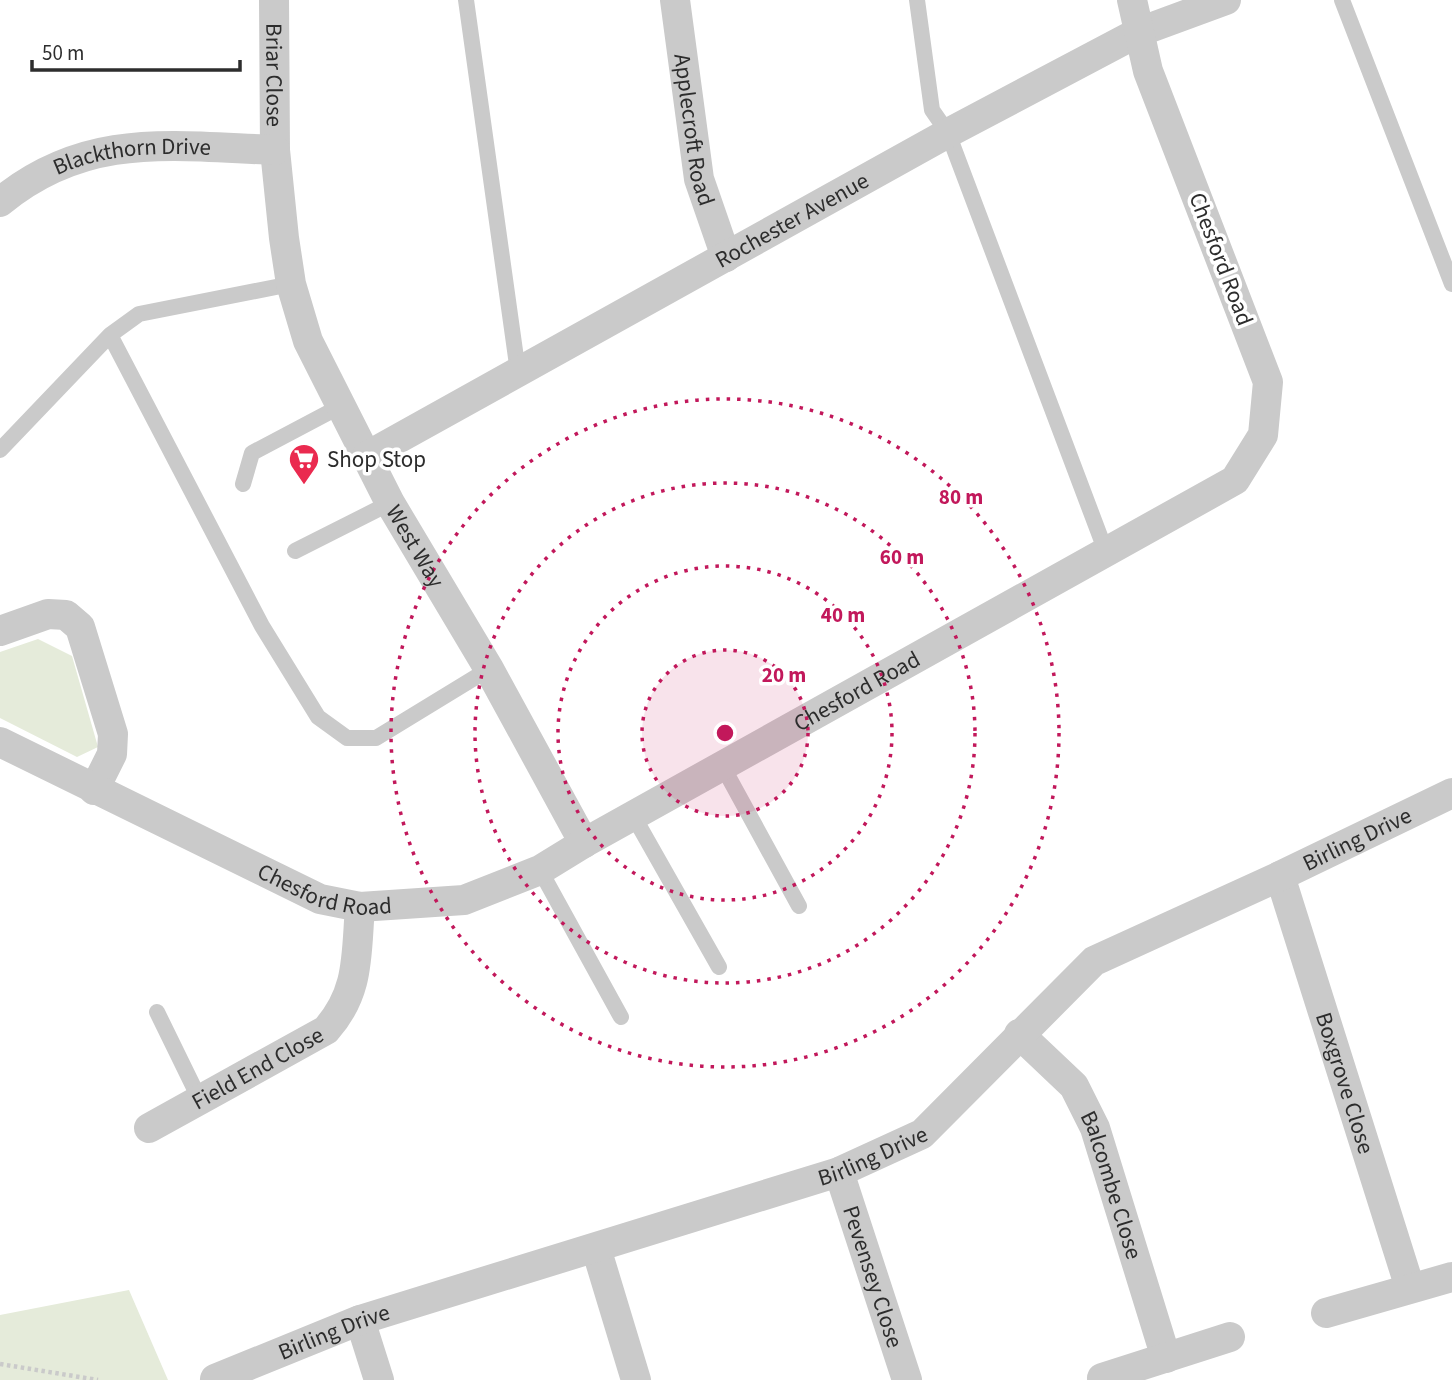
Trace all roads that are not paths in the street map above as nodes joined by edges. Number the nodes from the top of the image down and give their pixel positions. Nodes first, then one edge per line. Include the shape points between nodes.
1 (275, 0) edge
2 (466, 0) edge
3 (675, 0) edge
4 (917, 0) edge
5 (1132, 0) edge
6 (1226, 0) edge
7 (1342, 0) edge
8 (1139, 32) junction
9 (948, 133) junction
10 (275, 150) junction
11 (0, 202) edge
12 (726, 257) junction
13 (291, 284) junction
14 (1452, 284) edge
15 (110, 335) junction
16 (518, 372) junction
17 (339, 407) junction
18 (0, 450) edge
19 (367, 456) junction
20 (243, 484) dead end
21 (390, 503) junction
22 (295, 551) dead end
23 (1106, 552) junction
24 (0, 631) edge
25 (489, 669) junction
26 (2, 747) edge
27 (723, 767) junction
28 (93, 790) junction
29 (1452, 793) edge
30 (634, 817) junction
31 (584, 843) junction
32 (540, 870) junction
33 (1280, 876) junction
34 (799, 906) dead end
35 (360, 907) junction
36 (719, 967) dead end
37 (158, 1012) dead end
38 (621, 1017) dead end
39 (1019, 1034) junction
40 (200, 1100) junction
41 (149, 1128) dead end
42 (839, 1172) junction
43 (596, 1248) junction
44 (1452, 1277) edge
45 (1410, 1288) junction
46 (1326, 1313) dead end
47 (360, 1320) junction
48 (1230, 1337) dead end
49 (1166, 1358) junction
50 (1102, 1378) dead end
51 (215, 1379) edge
52 (379, 1380) edge
53 (636, 1380) edge
54 (907, 1380) edge

1 - 10 street, Briar Close
2 - 16 lane
3 - 12 street, Applecroft Road via 699,179
4 - 9 lane via 932,110
5 - 8 street, Chesford Road
6 - 8 street, Rochester Avenue
7 - 14 lane
8 - 9 street, Rochester Avenue
8 - 23 street, Chesford Road via 1149,71 1268,382 1263,435 1235,480
9 - 12 street, Rochester Avenue
9 - 23 lane
10 - 11 street, Blackthorn Drive via 139,145 82,156 34,176
10 - 13 street, West Way
12 - 16 street, Rochester Avenue
13 - 15 lane via 139,314
13 - 17 street, West Way via 308,341
15 - 18 lane
15 - 25 lane via 262,626 318,717 347,738 376,738
16 - 19 street, Rochester Avenue
17 - 19 street, West Way
17 - 20 lane via 252,453
19 - 21 street, West Way
21 - 22 lane
21 - 25 street, West Way
23 - 27 street, Chesford Road
24 - 28 street via 48,614 66,615 80,628 113,734 112,754
25 - 31 street, West Way
26 - 28 street, Chesford Road
27 - 30 street, Chesford Road
27 - 34 lane
28 - 35 street, Chesford Road via 320,899
29 - 33 street, Birling Drive
30 - 31 street, Chesford Road
30 - 36 lane
31 - 32 street, Chesford Road
32 - 35 street, Chesford Road via 464,900
32 - 38 lane
33 - 39 street, Birling Drive via 1094,961
33 - 45 street, Boxgrove Close
35 - 40 street, Field End Close via 352,989 343,1011 326,1030
37 - 40 lane
39 - 42 street, Birling Drive via 922,1134
39 - 49 street, Balcombe Close via 1074,1086 1095,1128
40 - 41 street, Field End Close
42 - 43 street, Birling Drive
42 - 54 street, Pevensey Close
43 - 47 street, Birling Drive
43 - 53 street
44 - 45 street
45 - 46 street
47 - 51 street, Birling Drive
47 - 52 street
48 - 49 street
49 - 50 street

